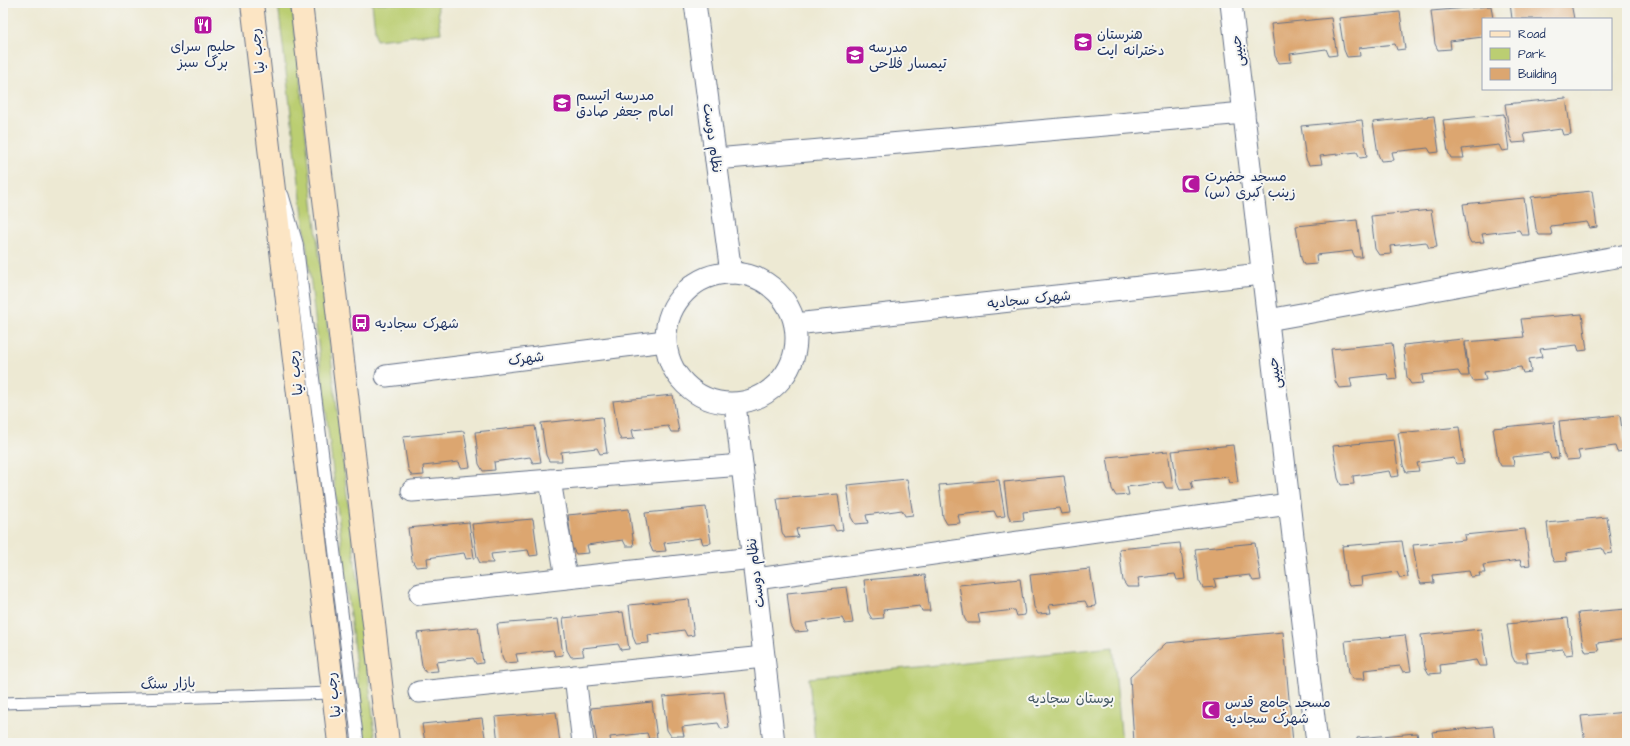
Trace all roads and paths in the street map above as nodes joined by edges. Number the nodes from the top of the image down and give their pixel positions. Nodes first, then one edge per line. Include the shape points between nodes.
1 (252, 3) edge
2 (301, 3) edge
3 (695, 3) edge
4 (1231, 3) edge
5 (1244, 113) junction
6 (268, 141) junction
7 (716, 159) junction
8 (1627, 254) edge
9 (731, 273) junction
10 (1262, 274) junction
11 (1268, 320) junction
12 (795, 324) junction
13 (665, 341) junction
14 (386, 376) dead end
15 (735, 404) junction
16 (742, 465) junction
17 (550, 480) junction
18 (412, 491) dead end
19 (1289, 504) junction
20 (753, 558) junction
21 (566, 578) junction
22 (756, 580) junction
23 (420, 594) dead end
24 (764, 657) junction
25 (575, 676) junction
26 (419, 692) dead end
27 (333, 693) junction
28 (3, 703) edge
29 (339, 743) edge
30 (358, 743) edge
31 (388, 743) edge
32 (583, 743) edge
33 (774, 743) edge
34 (1317, 743) edge

1 - 6 main road, رجب نیا
2 - 31 main road
3 - 7 street, نظام دوست
4 - 5 street, حبیبی
5 - 7 street
5 - 10 street, حبیبی
6 - 27 main road, رجب نیا
6 - 30 lane via 297,243
7 - 9 street, نظام دوست
8 - 11 street
9 - 12 street via 752,276 771,286 786,303
9 - 13 street via 711,276 692,286 677,301 668,320
10 - 11 street, حبیبی
10 - 12 street, شهرک سجادیه
11 - 19 street, حبیبی
12 - 15 street via 796,346 790,368 776,386 758,398
13 - 14 street, شهرک
13 - 15 street via 669,361 680,379 695,393 714,402
15 - 16 street, نظام دوست
16 - 17 street
16 - 20 street, نظام دوست
17 - 18 street
17 - 21 street
19 - 22 street
19 - 34 street, حبیبی
20 - 21 street
20 - 22 street, نظام دوست
21 - 23 street
22 - 24 street, نظام دوست
24 - 25 street
24 - 33 street, نظام دوست
25 - 26 street
25 - 32 street
27 - 28 lane, بازار سنگ
27 - 29 main road, رجب نیا

